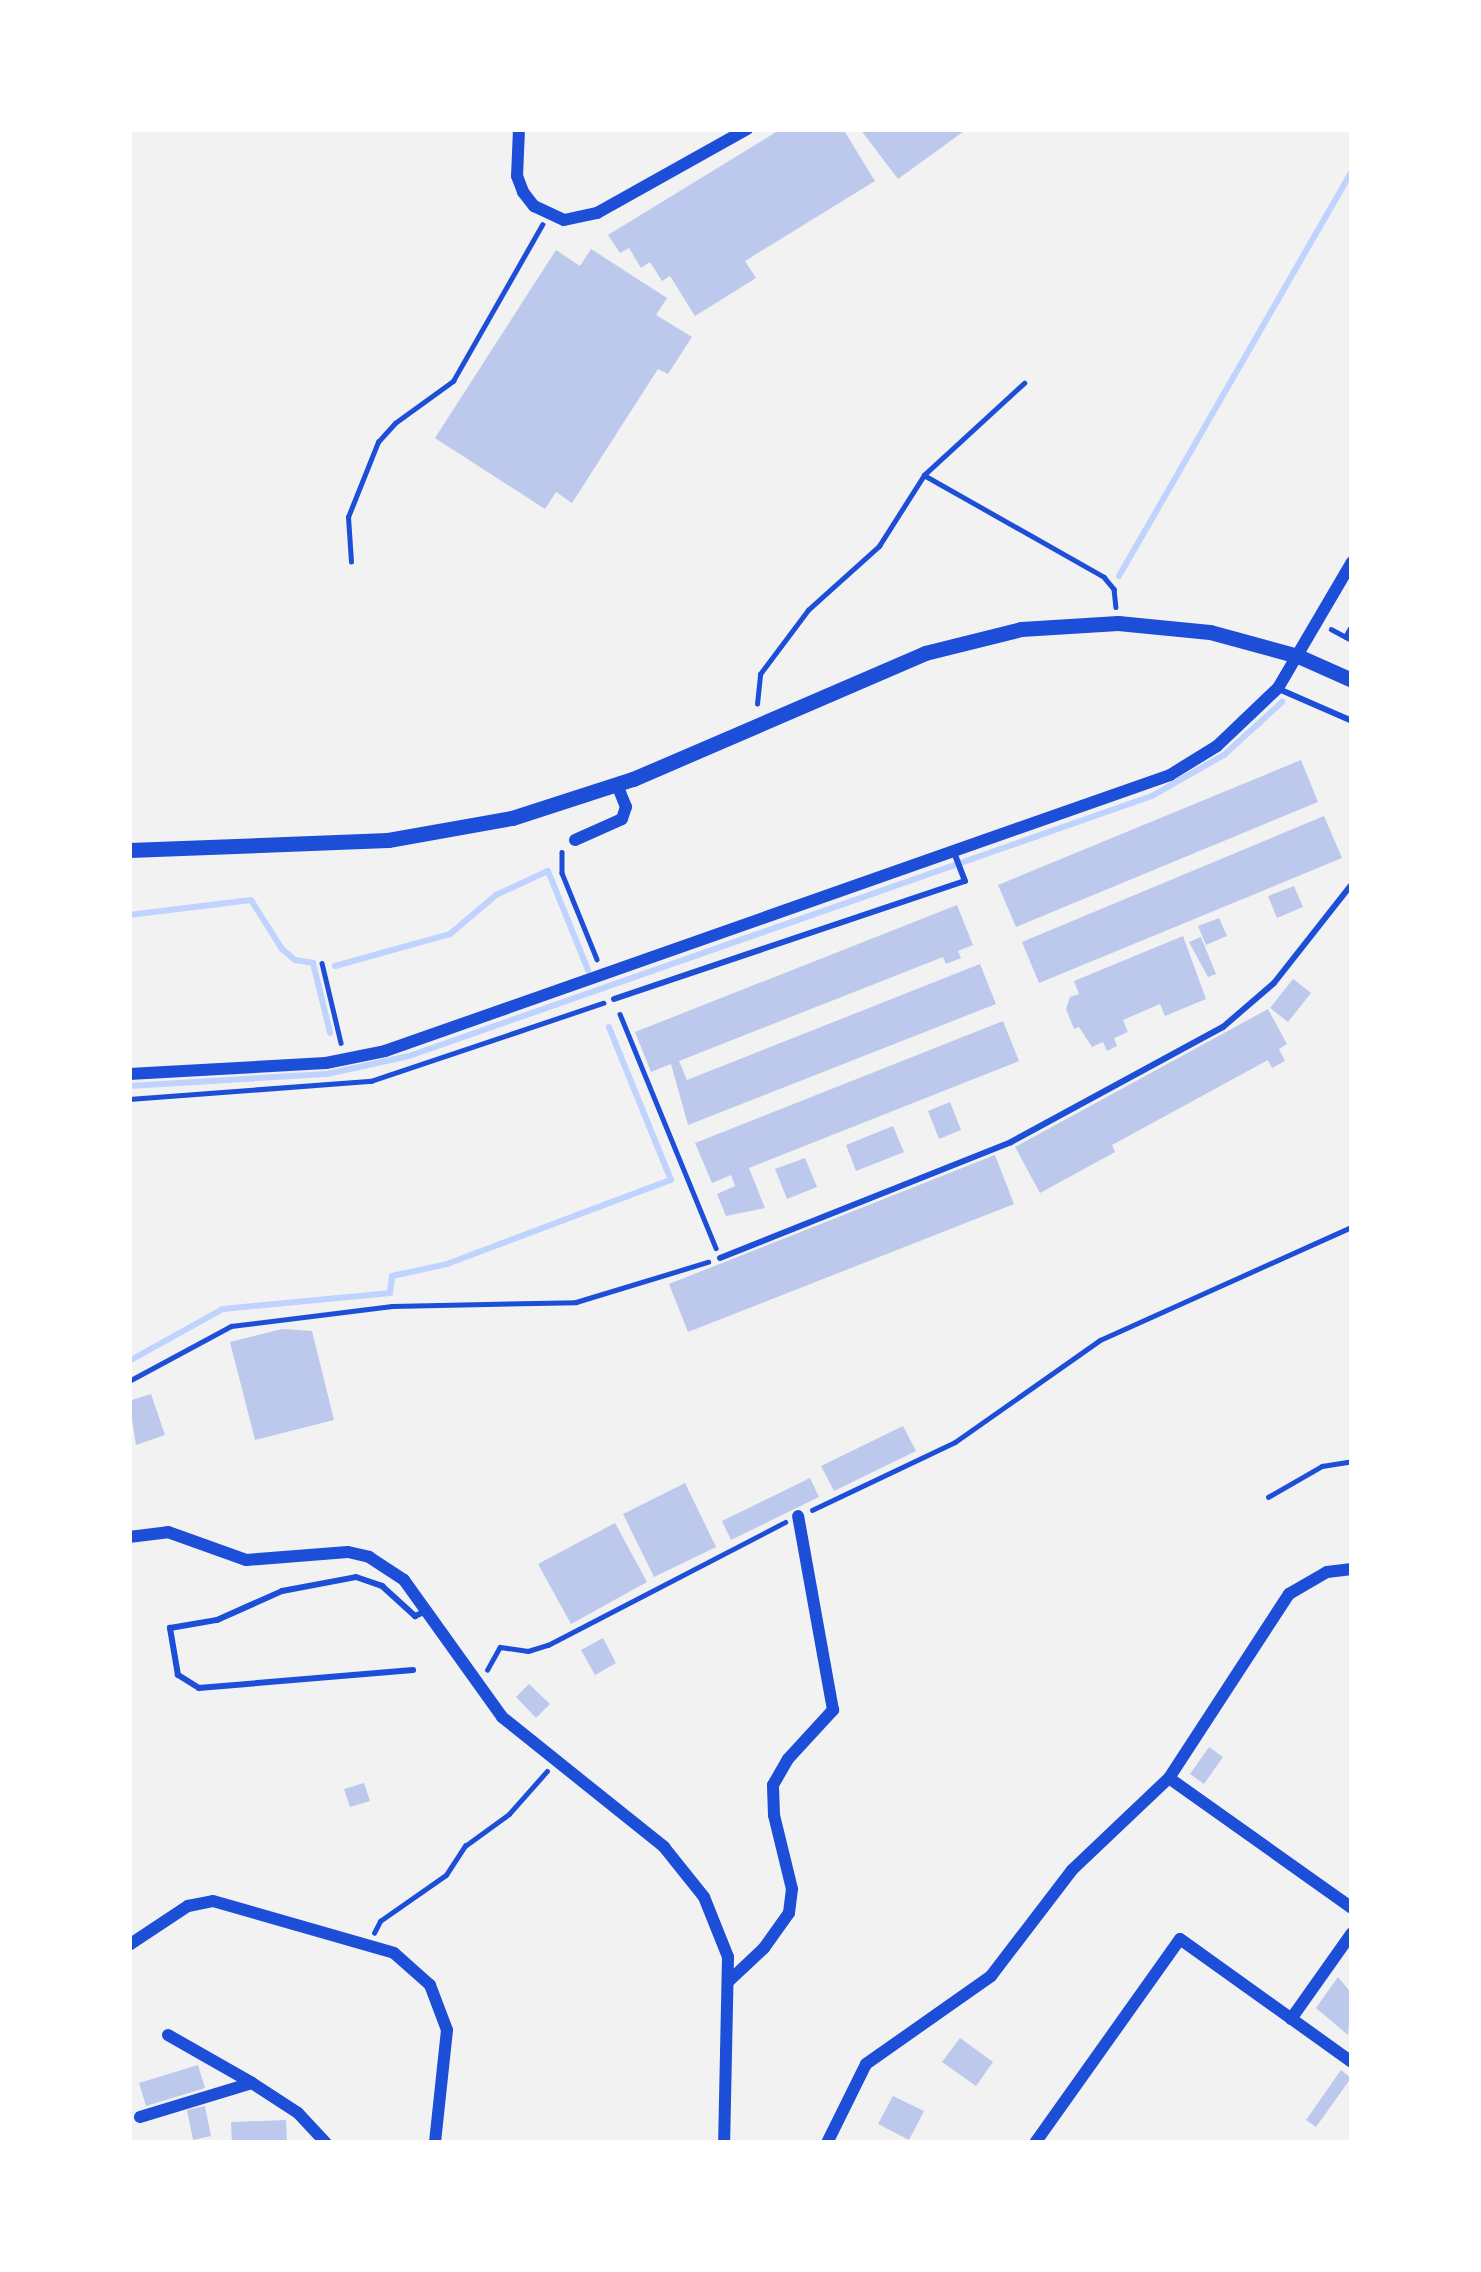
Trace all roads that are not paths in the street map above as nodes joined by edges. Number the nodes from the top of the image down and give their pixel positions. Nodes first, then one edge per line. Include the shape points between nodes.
1 (519, 129) edge
2 (747, 129) edge
3 (1352, 562) edge
4 (1298, 656) junction
5 (1352, 680) edge
6 (1278, 688) junction
7 (1352, 721) edge
8 (617, 785) junction
9 (575, 840) road end
10 (129, 850) edge
11 (955, 856) junction
12 (1352, 884) edge
13 (614, 999) road end
14 (129, 1074) edge
15 (720, 1258) road end
16 (798, 1516) road end
17 (129, 1537) edge
18 (1352, 1569) edge
19 (426, 1611) junction
20 (413, 1670) dead end
21 (1169, 1778) junction
22 (1352, 1908) edge
23 (1352, 1933) edge
24 (129, 1945) edge
25 (729, 1981) junction
26 (1291, 2018) junction
27 (168, 2035) dead end
28 (1352, 2062) edge
29 (252, 2084) junction
30 (140, 2117) dead end
31 (724, 2142) edge
32 (326, 2143) edge
33 (435, 2143) edge
34 (743, 2143) edge
35 (827, 2143) edge
36 (1035, 2143) edge

1 - 2 street via 517,176 533,206 581,219
3 - 4 street
4 - 5 street
4 - 6 street
4 - 8 street via 1210,632 1118,623 1021,629 880,671
6 - 7 lane
6 - 11 street via 1239,728 1170,776
8 - 9 street via 622,819
8 - 10 street via 512,818 388,840
11 - 13 lane via 964,881
11 - 14 street via 346,1060
12 - 15 lane via 1274,983 1223,1027 1011,1142
16 - 25 street via 832,1710 773,1785 789,1912
17 - 19 street via 168,1532 246,1560 369,1557 404,1580
18 - 21 street via 1328,1572 1289,1594
19 - 20 lane via 415,1616 382,1586 356,1577 282,1591 218,1620 170,1628 178,1676 199,1688
19 - 25 street via 502,1717 686,1870 718,1926
21 - 22 street
21 - 35 street via 1072,1870 991,1976 866,2064
23 - 26 street
24 - 33 street via 188,1906 213,1901 394,1953 430,1985 447,2030
25 - 31 street
26 - 28 street
26 - 36 street via 1180,1940
27 - 29 street
29 - 30 street
29 - 32 street via 298,2113
31 - 34 street

